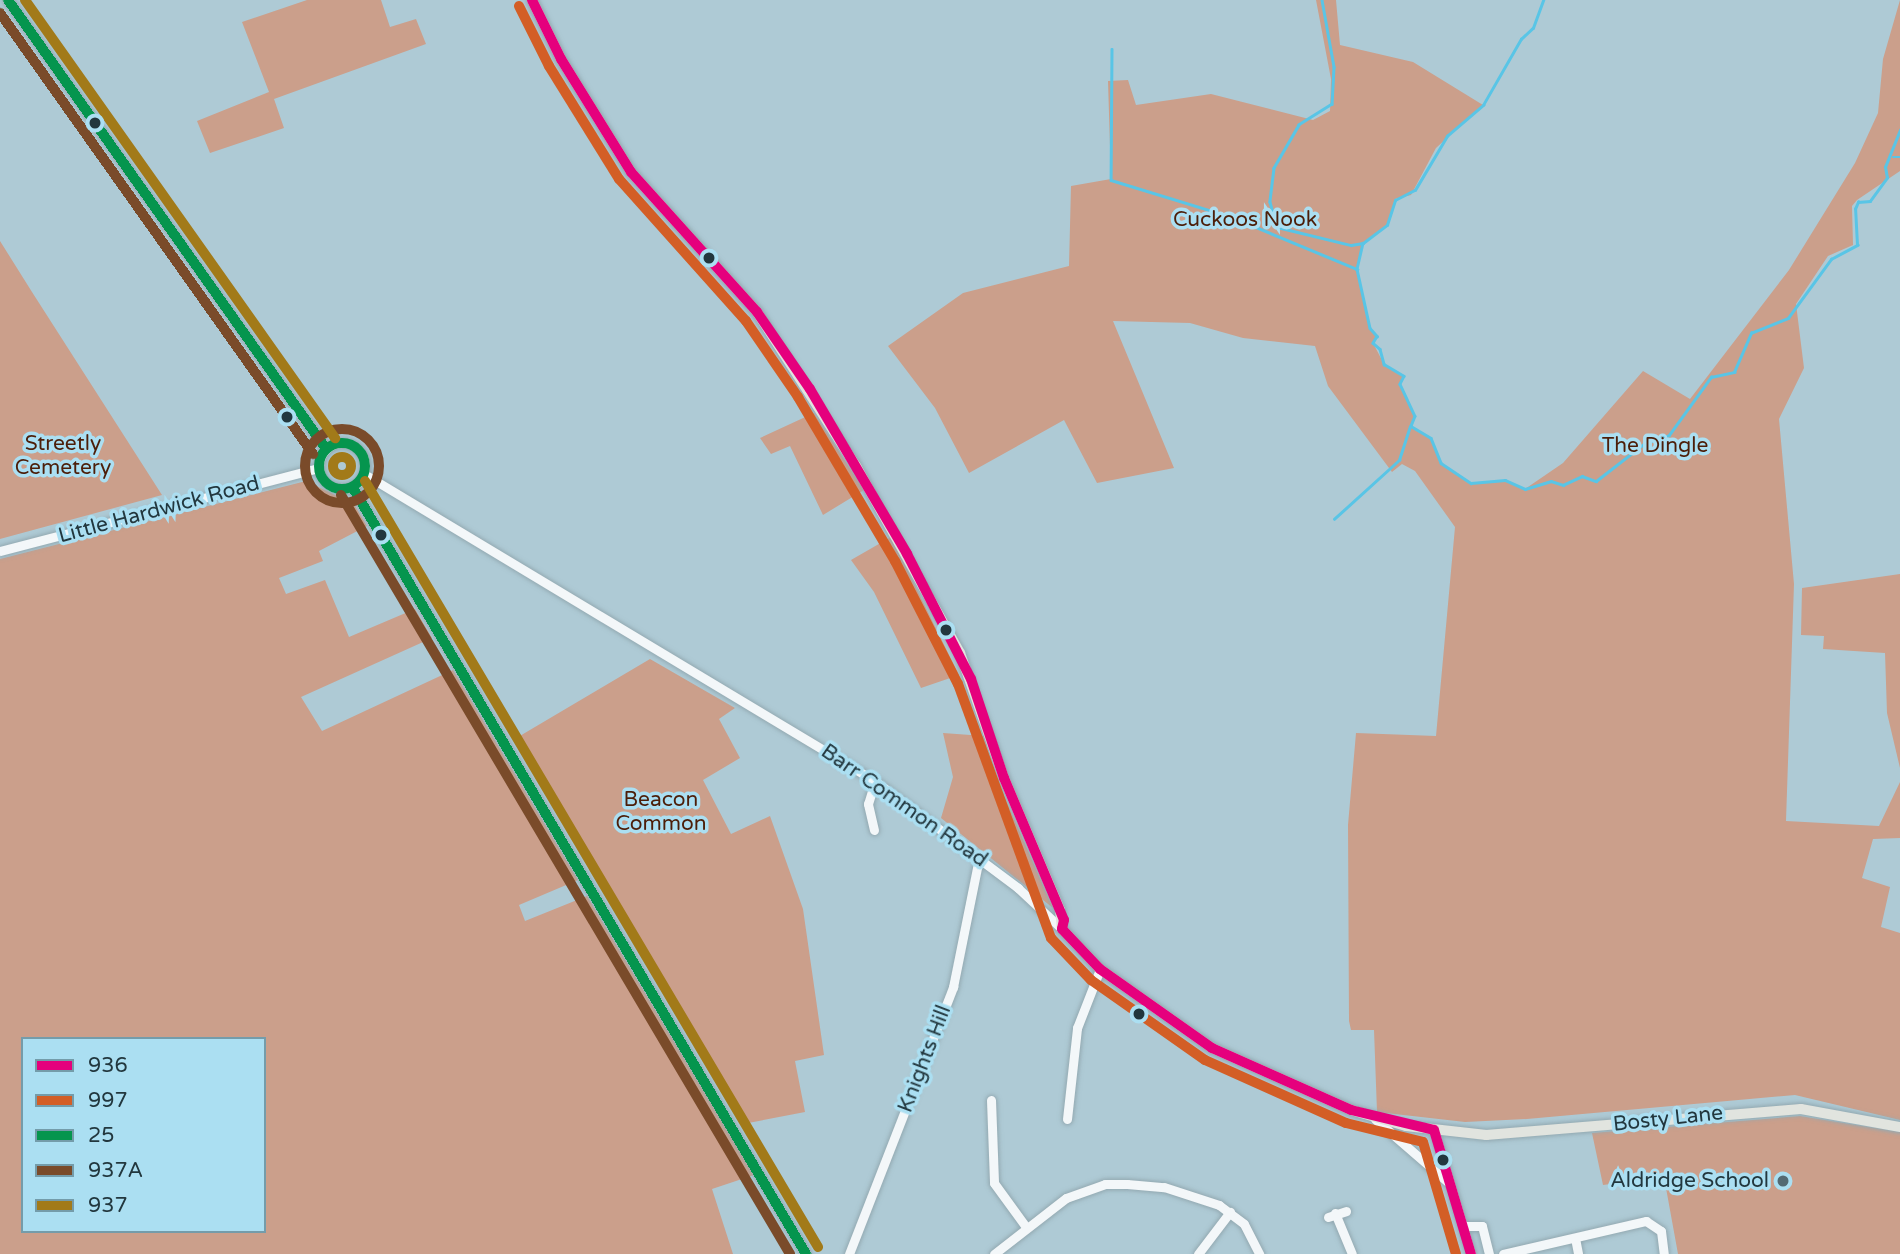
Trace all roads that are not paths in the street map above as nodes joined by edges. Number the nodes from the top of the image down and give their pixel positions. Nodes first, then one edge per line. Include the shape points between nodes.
1 (8, 0) edge
2 (532, 0) edge
3 (324, 446) junction
4 (318, 468) junction
5 (366, 475) junction
6 (353, 488) junction
7 (0, 551) edge
8 (876, 781) junction
9 (874, 830) dead end
10 (979, 858) junction
11 (1062, 929) junction
12 (1100, 969) junction
13 (991, 1100) dead end
14 (989, 1116) junction
15 (1001, 1116) dead end
16 (1067, 1119) dead end
17 (1375, 1119) junction
18 (1900, 1128) edge
19 (1434, 1130) junction
20 (1451, 1186) junction
21 (1346, 1211) dead end
22 (1230, 1212) junction
23 (1463, 1226) junction
24 (1026, 1227) junction
25 (1575, 1238) junction
26 (806, 1254) edge
27 (849, 1254) edge
28 (995, 1254) edge
29 (1198, 1254) edge
30 (1259, 1254) edge
31 (1352, 1254) edge
32 (1471, 1254) edge
33 (1489, 1254) edge
34 (1503, 1254) edge
35 (1578, 1254) edge
36 (1664, 1254) edge

1 - 3 street
2 - 11 main road via 561,59 631,172 757,312 810,389 907,554 971,679 1004,779 1060,910
3 - 4 street
3 - 5 street via 338,442 355,451 366,464
4 - 6 street via 337,487
4 - 7 street, Little Hardwick Road
5 - 6 street
5 - 8 street, Barr Common Road
6 - 26 street
8 - 9 street via 868,804
8 - 10 street, Barr Common Road
10 - 11 street, Barr Common Road
10 - 27 street, Knights Hill via 967,942 953,987
11 - 12 main road, Barr Common Road
12 - 16 street via 1077,1028
12 - 17 main road, Barr Common Road via 1212,1048
13 - 14 street
14 - 15 street
14 - 24 street via 994,1183
17 - 19 main road, Barr Common Road
17 - 20 street
18 - 19 main road, Bosty Lane via 1790,1109 1525,1133
19 - 20 street
20 - 23 street
21 - 31 street via 1332,1215
22 - 24 street via 1199,1196 1164,1187 1105,1184 1066,1198
22 - 29 street
22 - 30 street via 1251,1234
23 - 32 street
23 - 33 street via 1482,1226
24 - 28 street
25 - 34 street
25 - 35 street
25 - 36 street via 1651,1222 1661,1231

